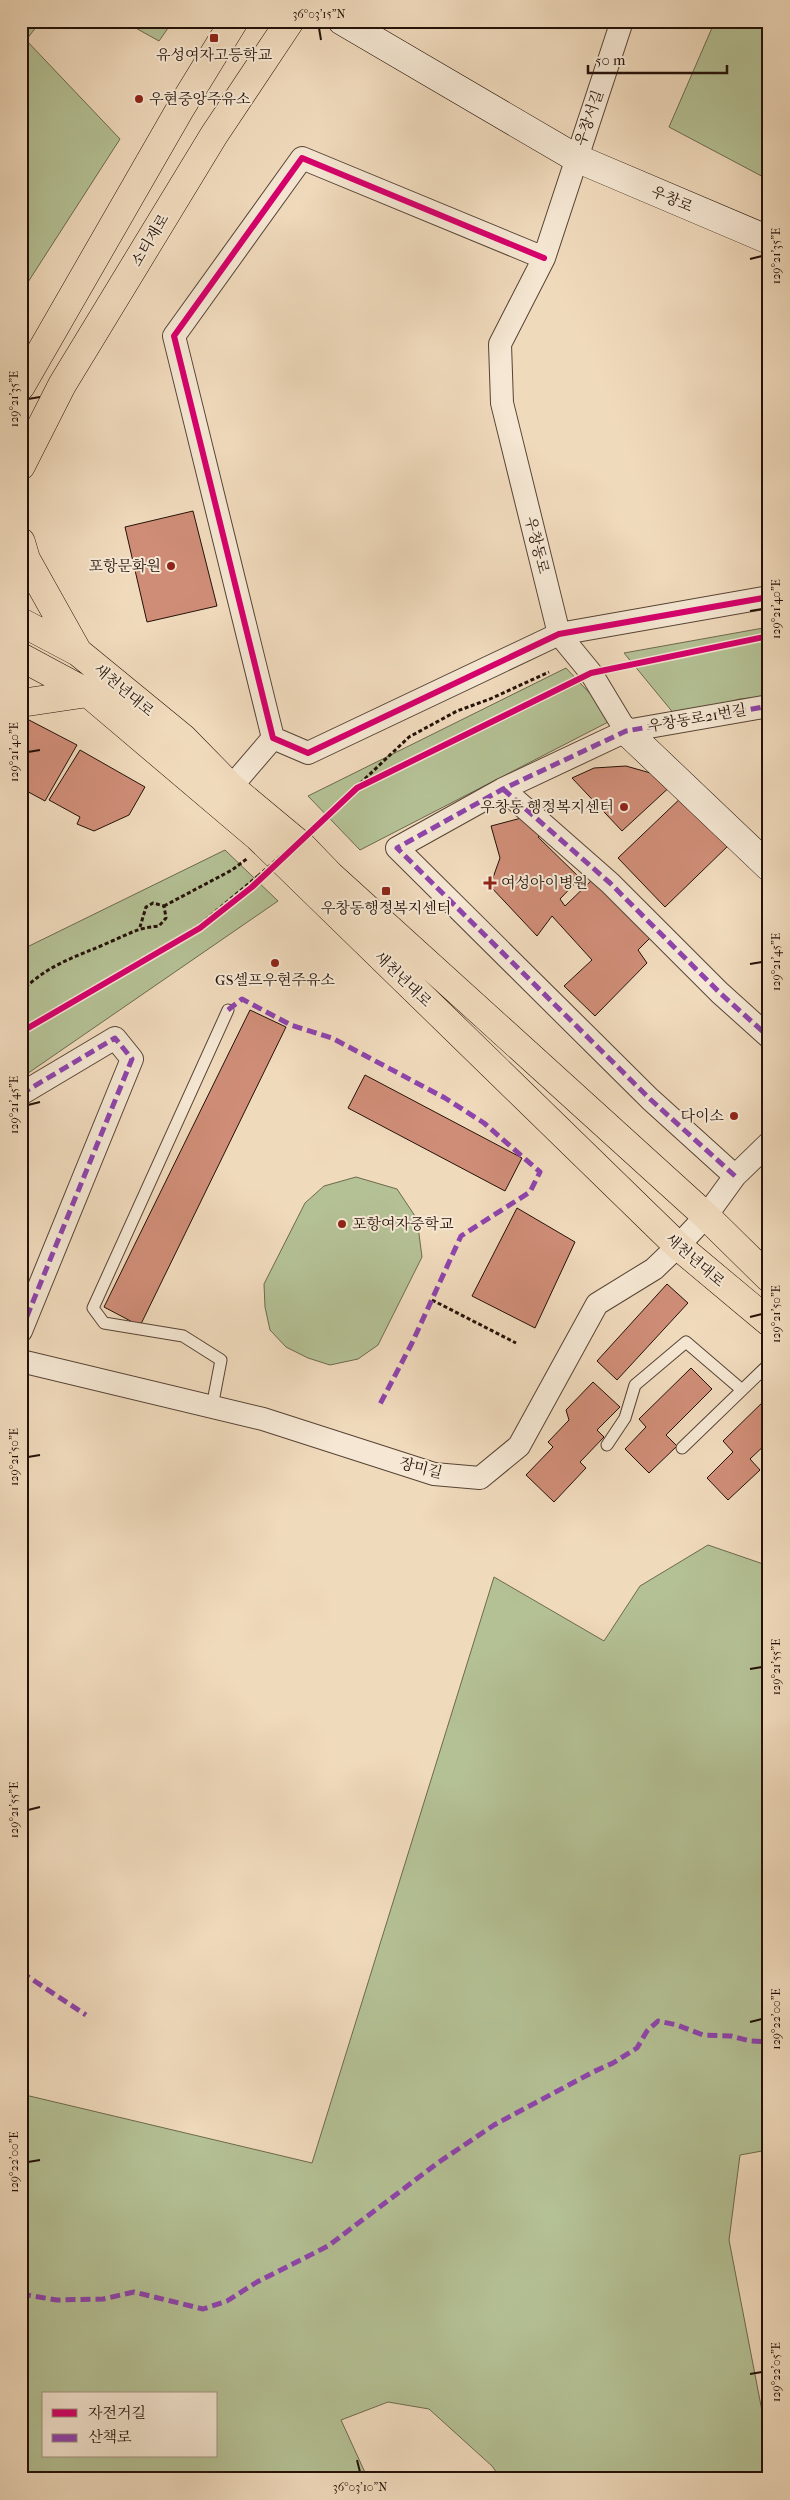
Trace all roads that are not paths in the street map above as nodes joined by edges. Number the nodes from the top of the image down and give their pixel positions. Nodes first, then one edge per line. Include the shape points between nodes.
1 (234, 21) edge
2 (290, 21) edge
3 (342, 21) edge
4 (622, 21) edge
5 (576, 158) junction
6 (769, 240) edge
7 (544, 258) junction
8 (21, 386) edge
9 (24, 461) edge
10 (21, 486) edge
11 (21, 542) edge
12 (769, 597) edge
13 (21, 622) edge
14 (559, 634) junction
15 (78, 652) junction
16 (21, 657) edge
17 (88, 693) junction
18 (21, 703) edge
19 (769, 706) edge
20 (626, 731) junction
21 (273, 738) junction
22 (231, 787) junction
23 (504, 789) junction
24 (769, 867) edge
25 (228, 1010) dead end
26 (769, 1037) edge
27 (21, 1094) edge
28 (769, 1143) edge
29 (735, 1176) junction
30 (706, 1216) junction
31 (678, 1246) junction
32 (769, 1278) edge
33 (769, 1322) edge
34 (21, 1331) edge
35 (21, 1361) edge
36 (768, 1367) edge
37 (742, 1390) junction
38 (212, 1407) junction
39 (607, 1445) dead end
40 (682, 1448) dead end

1 - 8 main road
2 - 9 main road, 소티재로 via 214,135 67,376
3 - 5 main road, 우창로
4 - 5 street, 우창서길
5 - 6 main road, 우창로
5 - 7 street, 우창동로
7 - 14 street, 우창동로 via 500,344 502,403
7 - 21 street via 302,158 174,336
9 - 10 main road, 소티재로
11 - 15 main road via 26,559
12 - 14 street
13 - 15 main road, 새천년대로
14 - 20 street, 우창동로 via 591,672
14 - 21 street via 308,753
15 - 22 main road, 새천년대로 via 183,738
16 - 17 main road, 새천년대로
17 - 18 main road
17 - 31 main road, 새천년대로 via 258,837
19 - 20 street, 우창동로21번길
20 - 23 street, 우창동로21번길
20 - 24 main road, 우창동로
21 - 22 street
22 - 30 main road, 새천년대로 via 303,847
23 - 26 street via 610,883
23 - 29 street, 우창동로21번길 via 398,848 650,1099
25 - 38 lane via 93,1308 104,1323 183,1336 221,1360
27 - 34 street via 115,1038 132,1059
28 - 29 street, 장미길
29 - 30 street, 장미길
30 - 31 street, 장미길
30 - 32 main road, 새천년대로
31 - 33 main road, 새천년대로
31 - 38 street, 장미길 via 654,1269 597,1304 519,1446 480,1478 434,1474 263,1419
35 - 38 street, 장미길
36 - 37 lane
37 - 39 lane via 686,1342 635,1385 625,1418
37 - 40 lane

